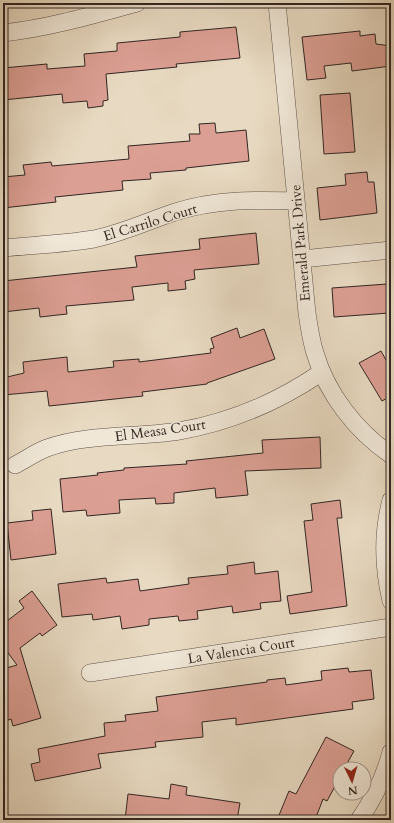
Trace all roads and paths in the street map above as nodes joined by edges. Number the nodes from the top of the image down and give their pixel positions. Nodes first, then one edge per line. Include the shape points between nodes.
1 (137, 3) edge
2 (277, 3) edge
3 (3, 33) edge
4 (296, 202) junction
5 (3, 248) edge
6 (391, 250) edge
7 (302, 259) junction
8 (322, 372) junction
9 (391, 455) edge
10 (15, 465) dead end
11 (391, 500) edge
12 (391, 601) edge
13 (391, 627) edge
14 (90, 673) dead end
15 (391, 752) edge
16 (359, 820) edge

1 - 3 street via 79,19
2 - 4 street, Emerald Park Drive
4 - 5 street, El Carrilo Court via 217,202 175,212 131,229 94,239
4 - 7 street, Emerald Park Drive
6 - 7 street
7 - 8 street, Emerald Park Drive via 310,334
8 - 9 street, Emerald Park Drive via 334,396 359,428
8 - 10 street, El Measa Court via 272,402 223,421 179,431 62,443 45,448
11 - 12 street via 385,529 384,567
13 - 14 street, La Valencia Court
15 - 16 street via 373,797

